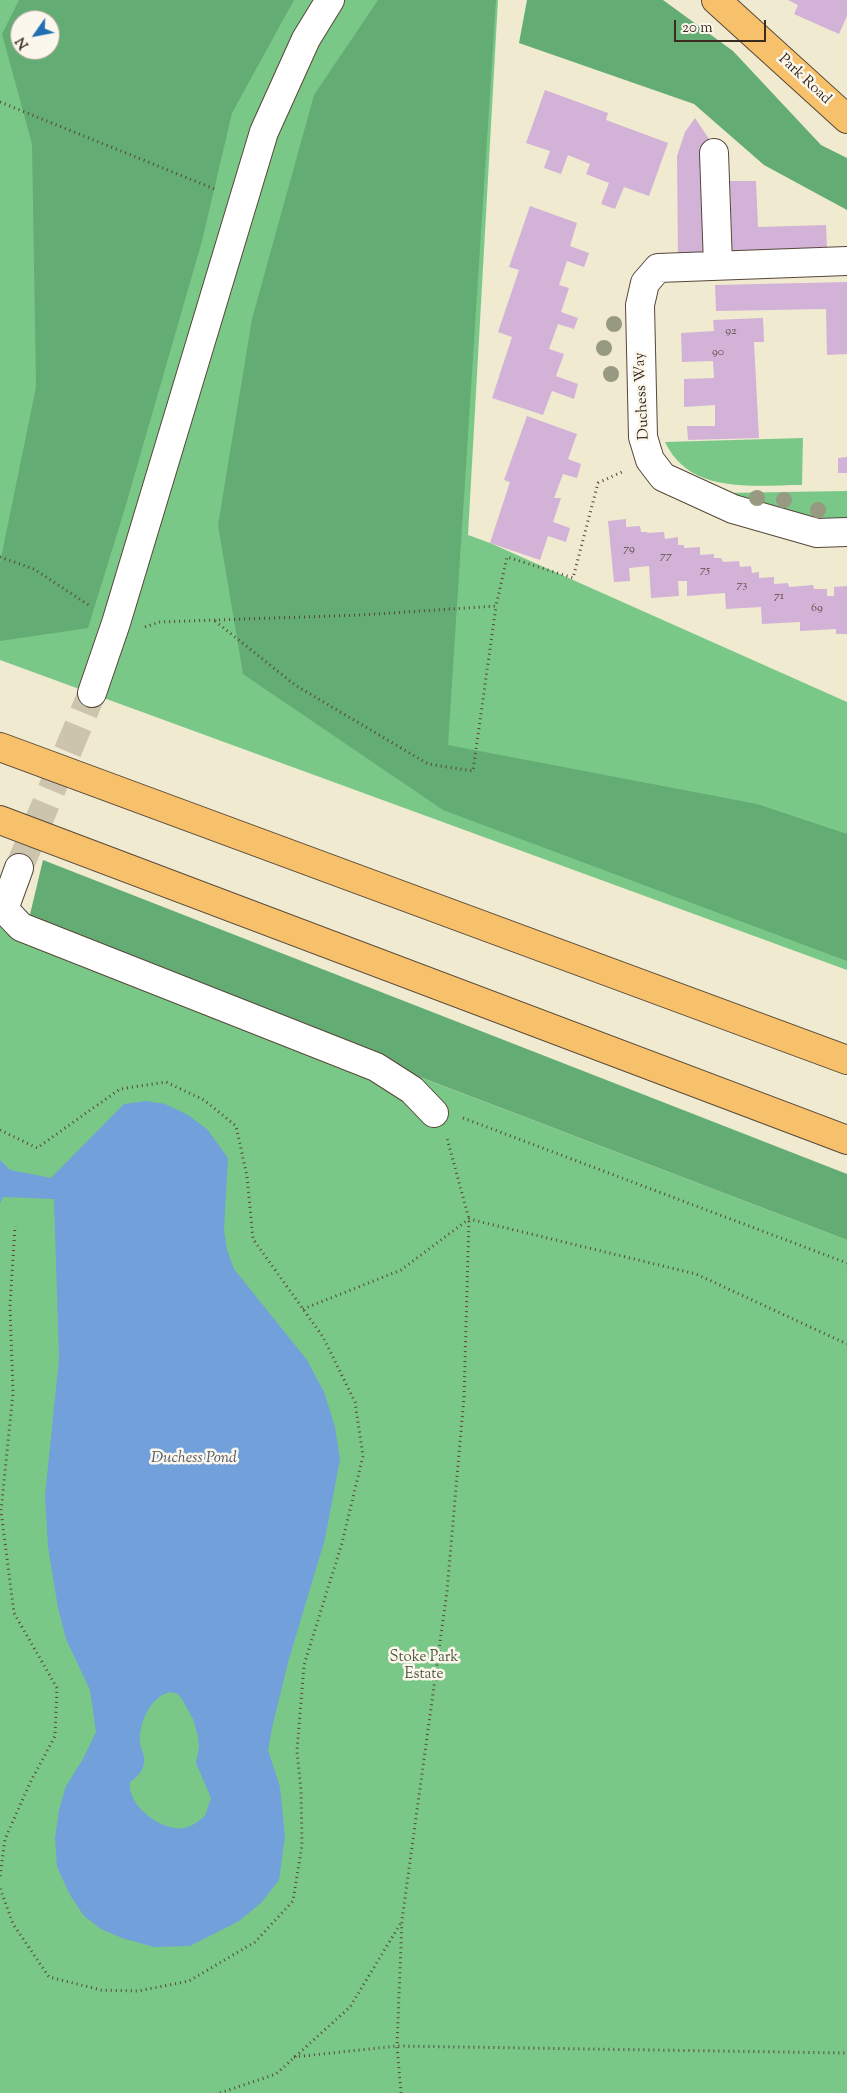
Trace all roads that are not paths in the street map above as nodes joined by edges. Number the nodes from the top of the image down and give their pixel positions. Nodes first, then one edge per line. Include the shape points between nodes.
1 (330, 0) edge
2 (716, 0) edge
3 (847, 119) edge
4 (714, 153) dead end
5 (847, 261) edge
6 (718, 265) junction
7 (847, 532) edge
8 (92, 693) tunnel mouth
9 (0, 746) edge
10 (0, 820) edge
11 (18, 868) tunnel mouth
12 (847, 1060) edge
13 (429, 1108) road end
14 (847, 1140) edge

1 - 8 street via 306,39 264,132
2 - 3 main road, Park Road
4 - 6 street
5 - 6 street, Duchess Way
6 - 7 street, Duchess Way via 658,268 645,283 640,305 643,437 650,460 663,478 732,509 817,533
9 - 12 main road
10 - 14 main road
11 - 13 street via 4,909 21,927 376,1067 412,1090

